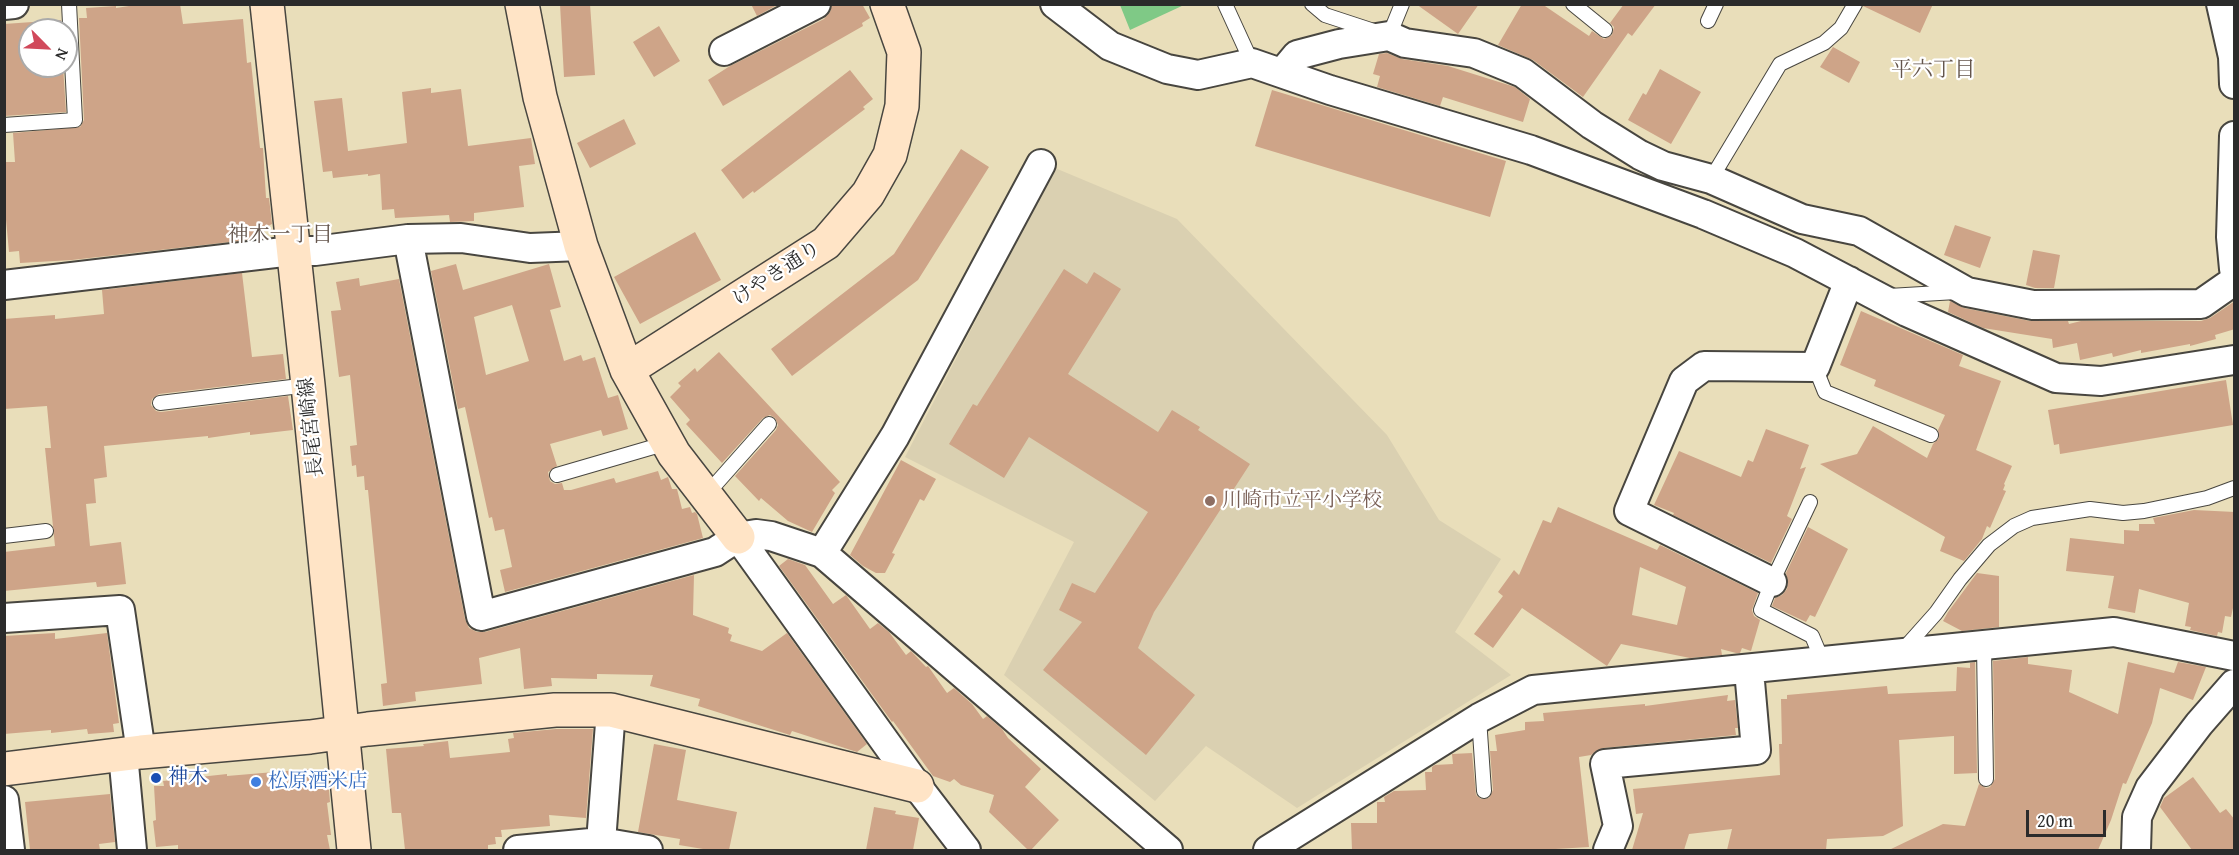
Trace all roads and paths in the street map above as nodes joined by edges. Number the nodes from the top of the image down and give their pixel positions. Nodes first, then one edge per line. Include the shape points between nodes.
1 (14, 4) edge
2 (69, 4) edge
3 (267, 4) edge
4 (522, 4) edge
5 (816, 4) edge
6 (887, 4) edge
7 (1055, 4) edge
8 (1225, 4) edge
9 (1312, 4) edge
10 (1402, 4) edge
11 (1716, 4) edge
12 (1855, 4) edge
13 (2220, 4) edge
14 (4, 5) edge
15 (1580, 6) edge
16 (1708, 21) dead end
17 (1605, 30) dead end
18 (1389, 36) junction
19 (724, 51) dead end
20 (1252, 63) junction
21 (1282, 73) junction
22 (2235, 84) edge
23 (4, 125) edge
24 (2235, 135) edge
25 (1041, 164) dead end
26 (1711, 179) junction
27 (2233, 238) edge
28 (408, 239) junction
29 (581, 246) junction
30 (292, 251) junction
31 (2235, 269) edge
32 (1849, 281) junction
33 (2235, 281) edge
34 (4, 285) edge
35 (1967, 292) junction
36 (1878, 296) junction
37 (2235, 360) edge
38 (1815, 367) junction
39 (627, 370) junction
40 (308, 385) junction
41 (160, 403) dead end
42 (769, 424) dead end
43 (1931, 435) dead end
44 (667, 443) junction
45 (557, 475) dead end
46 (2235, 488) edge
47 (706, 495) junction
48 (1810, 502) dead end
49 (46, 531) dead end
50 (4, 536) edge
51 (738, 537) junction
52 (822, 553) junction
53 (1772, 582) junction
54 (4, 618) edge
55 (1984, 645) junction
56 (2234, 653) edge
57 (1898, 655) junction
58 (1823, 662) junction
59 (1749, 670) junction
60 (2235, 684) edge
61 (610, 710) junction
62 (1479, 718) junction
63 (341, 732) junction
64 (132, 753) junction
65 (4, 769) edge
66 (1986, 779) dead end
67 (917, 786) junction
68 (1484, 791) dead end
69 (4, 800) edge
70 (601, 842) junction
71 (10, 850) edge
72 (132, 850) edge
73 (354, 850) edge
74 (518, 850) edge
75 (648, 850) edge
76 (966, 850) edge
77 (1168, 850) edge
78 (1268, 850) edge
79 (1608, 850) edge
80 (2136, 850) edge

1 - 14 street
2 - 23 lane via 75,120
3 - 30 street, 長尾宮崎線
4 - 29 street via 540,97
5 - 19 street
6 - 39 street, けやき通り via 904,52 902,105 890,155 868,194 826,243
7 - 20 street via 1110,46 1167,69 1198,75
8 - 20 lane
9 - 18 lane via 1325,15
10 - 18 lane
11 - 16 lane
12 - 26 lane via 1841,28 1824,43 1780,64
13 - 22 street via 2233,57
15 - 17 lane
18 - 21 street via 1297,56
18 - 26 street via 1405,43 1474,53 1523,73 1640,155 1663,166
20 - 21 street
21 - 32 street via 1531,150 1731,226
24 - 27 street
25 - 52 street via 895,436
26 - 35 street via 1802,219 1860,231
27 - 31 street
28 - 29 street via 461,238 530,248
28 - 30 street
28 - 51 street via 481,616 715,552
29 - 39 street
30 - 34 street
30 - 40 street, 長尾宮崎線
32 - 36 street
32 - 38 street
33 - 35 street via 2201,304 2033,305
35 - 36 lane
36 - 37 street via 2056,378 2101,381
38 - 43 lane via 1826,392
38 - 53 street via 1704,366 1684,381 1629,511
39 - 44 street
40 - 41 lane
40 - 63 street, 長尾宮崎線
42 - 47 lane
44 - 45 lane
44 - 47 street
46 - 57 lane via 2144,511 2072,510 2014,526 1989,545
47 - 51 street
48 - 53 lane
49 - 50 lane
51 - 52 street via 771,536
51 - 67 street
52 - 77 street
53 - 58 lane via 1761,610 1812,636
54 - 64 street via 120,610
55 - 56 street via 2114,632
55 - 57 street
55 - 66 lane
57 - 58 street
58 - 59 street
59 - 62 street via 1533,690
59 - 79 street via 1756,750 1605,764 1618,826
60 - 80 street via 2150,788 2137,817
61 - 63 street via 555,710
61 - 67 street
61 - 70 street
62 - 68 lane
62 - 78 street
63 - 64 street
63 - 73 street, 長尾宮崎線
64 - 65 street
64 - 72 street
67 - 76 street
69 - 71 street
70 - 74 street
70 - 75 street

